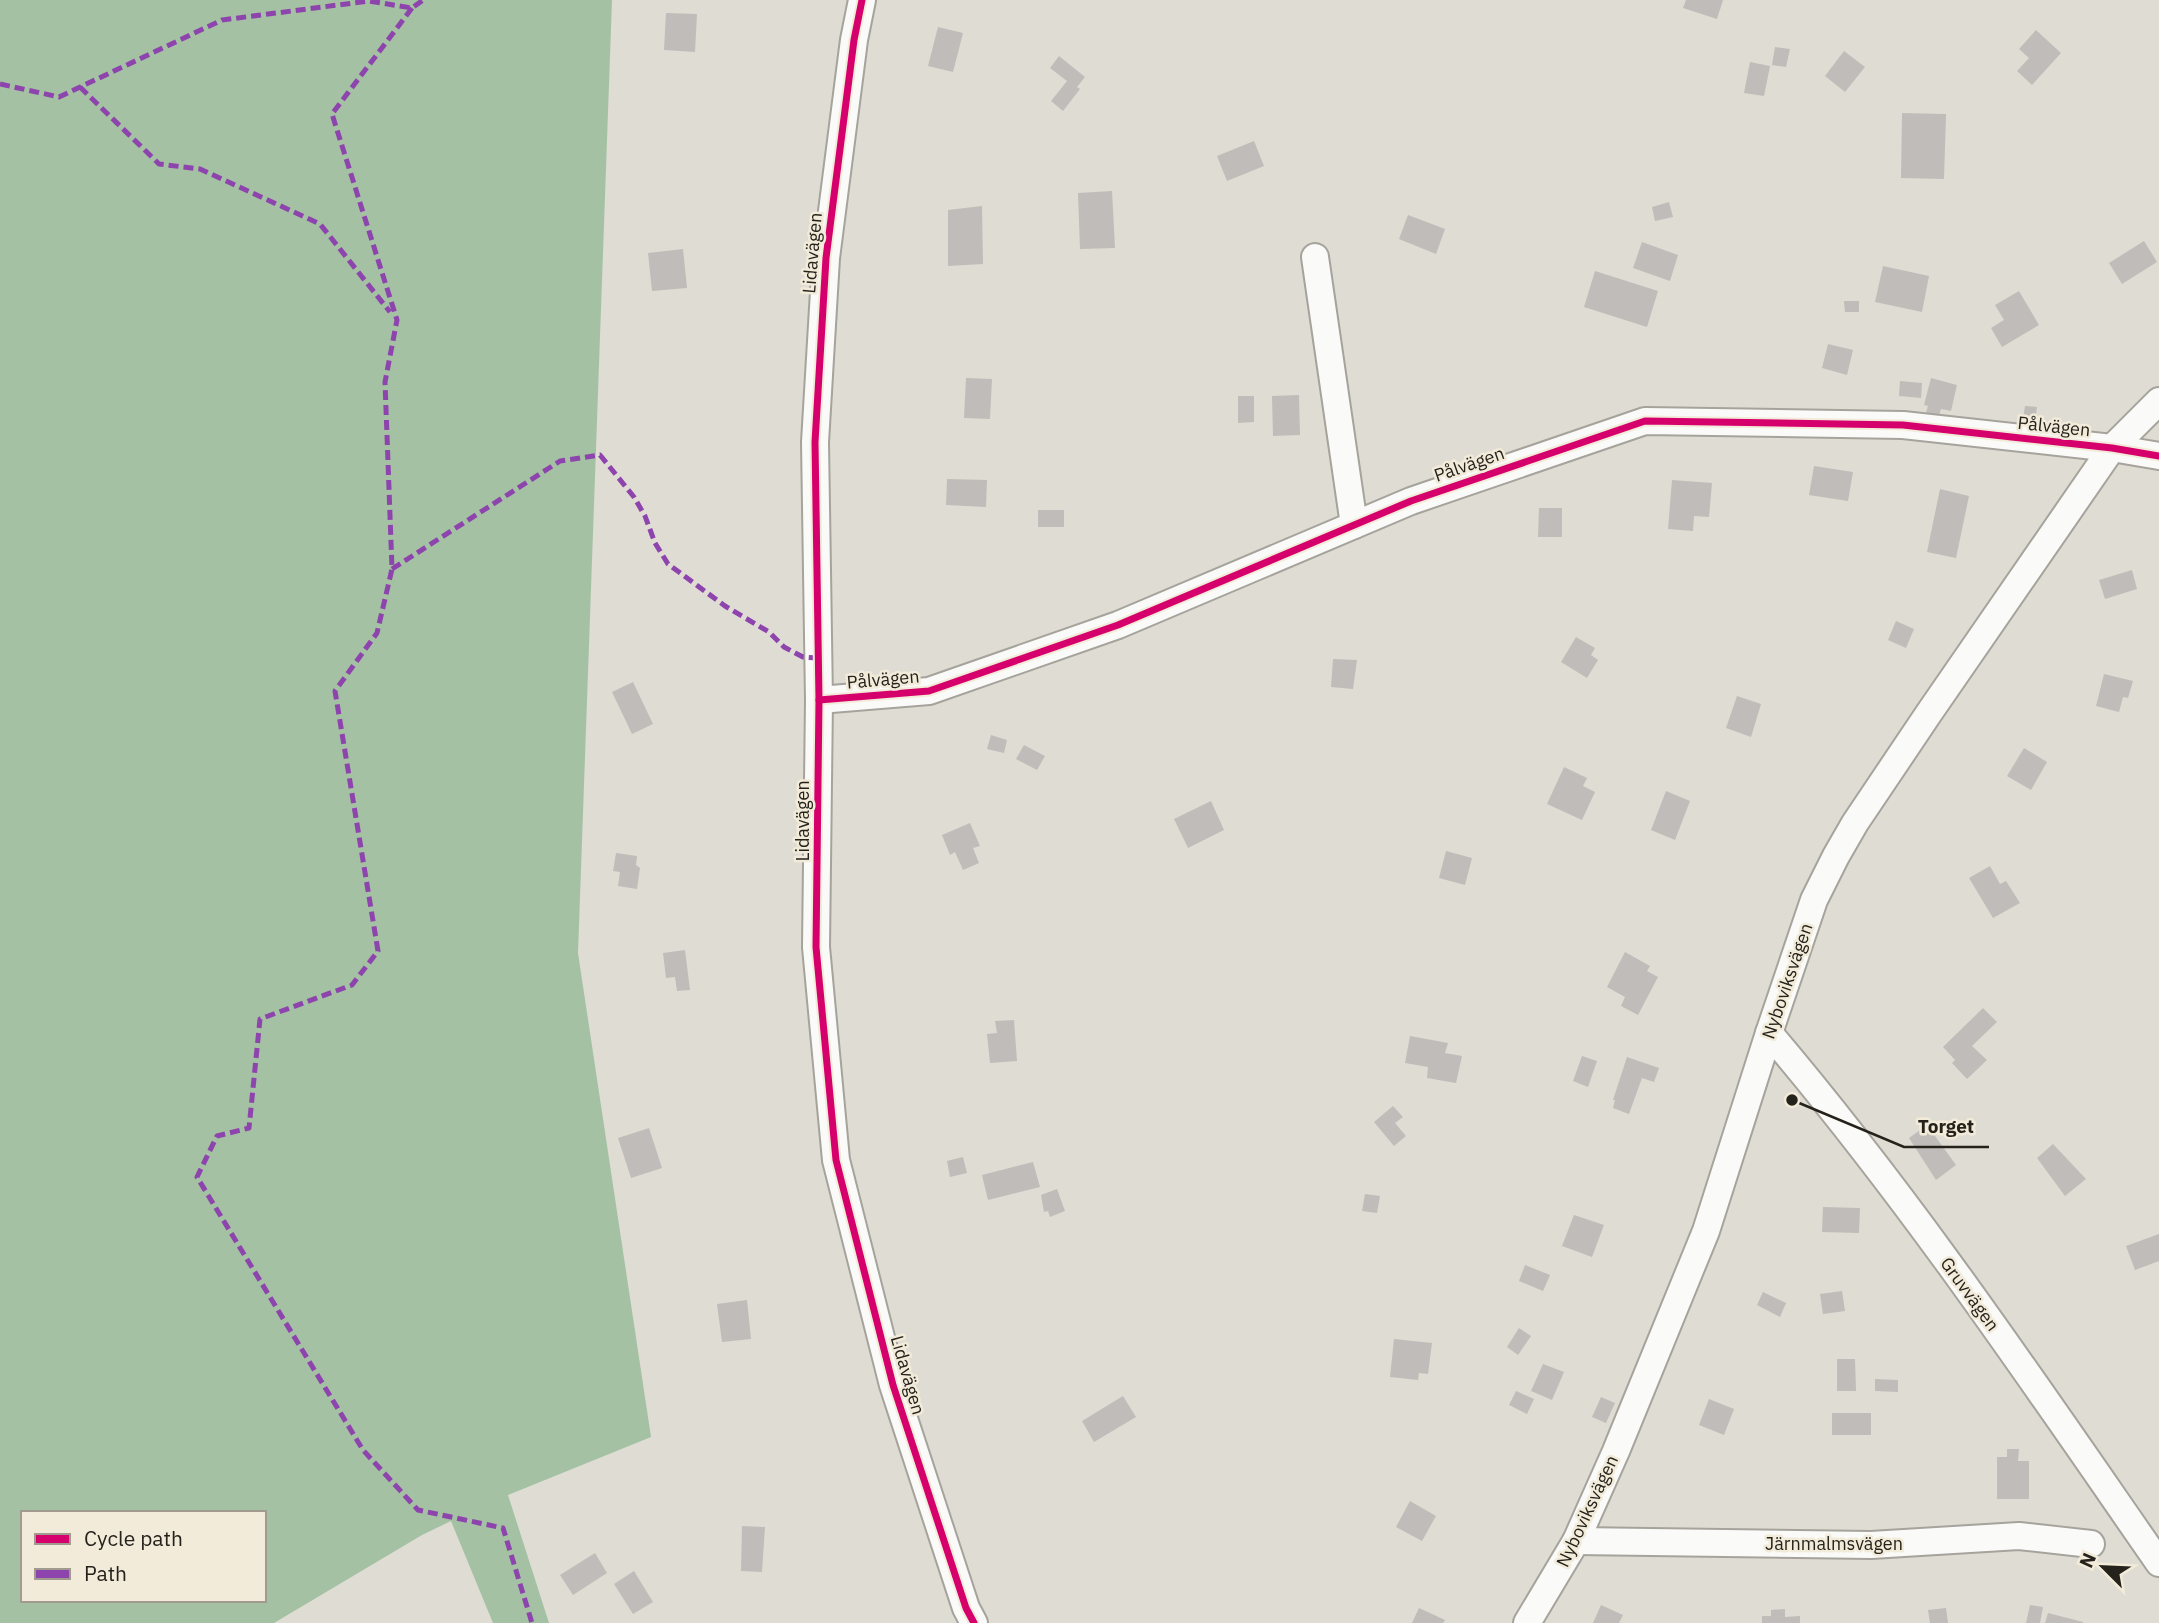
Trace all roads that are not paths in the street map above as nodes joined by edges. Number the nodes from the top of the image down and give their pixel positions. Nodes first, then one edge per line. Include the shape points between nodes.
1 (862, 0) edge
2 (1315, 257) dead end
3 (2159, 401) edge
4 (2112, 448) junction
5 (2159, 456) edge
6 (1354, 525) junction
7 (819, 700) junction
8 (1769, 1033) junction
9 (1576, 1541) junction
10 (2091, 1544) dead end
11 (2159, 1563) edge
12 (974, 1623) edge
13 (1527, 1623) edge

1 - 7 street, Lidavägen via 853,40 825,271 815,442
2 - 6 street
3 - 4 street, Nyboviksvägen
4 - 5 street, Pålvägen
4 - 6 street, Pålvägen via 1903,425 1645,421 1410,501
4 - 8 street, Nyboviksvägen via 1842,845 1814,900
6 - 7 street, Pålvägen via 1118,625 929,691
7 - 12 street, Lidavägen via 816,947 836,1160 893,1385
8 - 9 street, Nyboviksvägen via 1706,1231
8 - 11 street, Gruvvägen via 1816,1088 2014,1354
9 - 10 street, Järnmalmsvägen via 1871,1545 2019,1536
9 - 13 street, Nyboviksvägen

